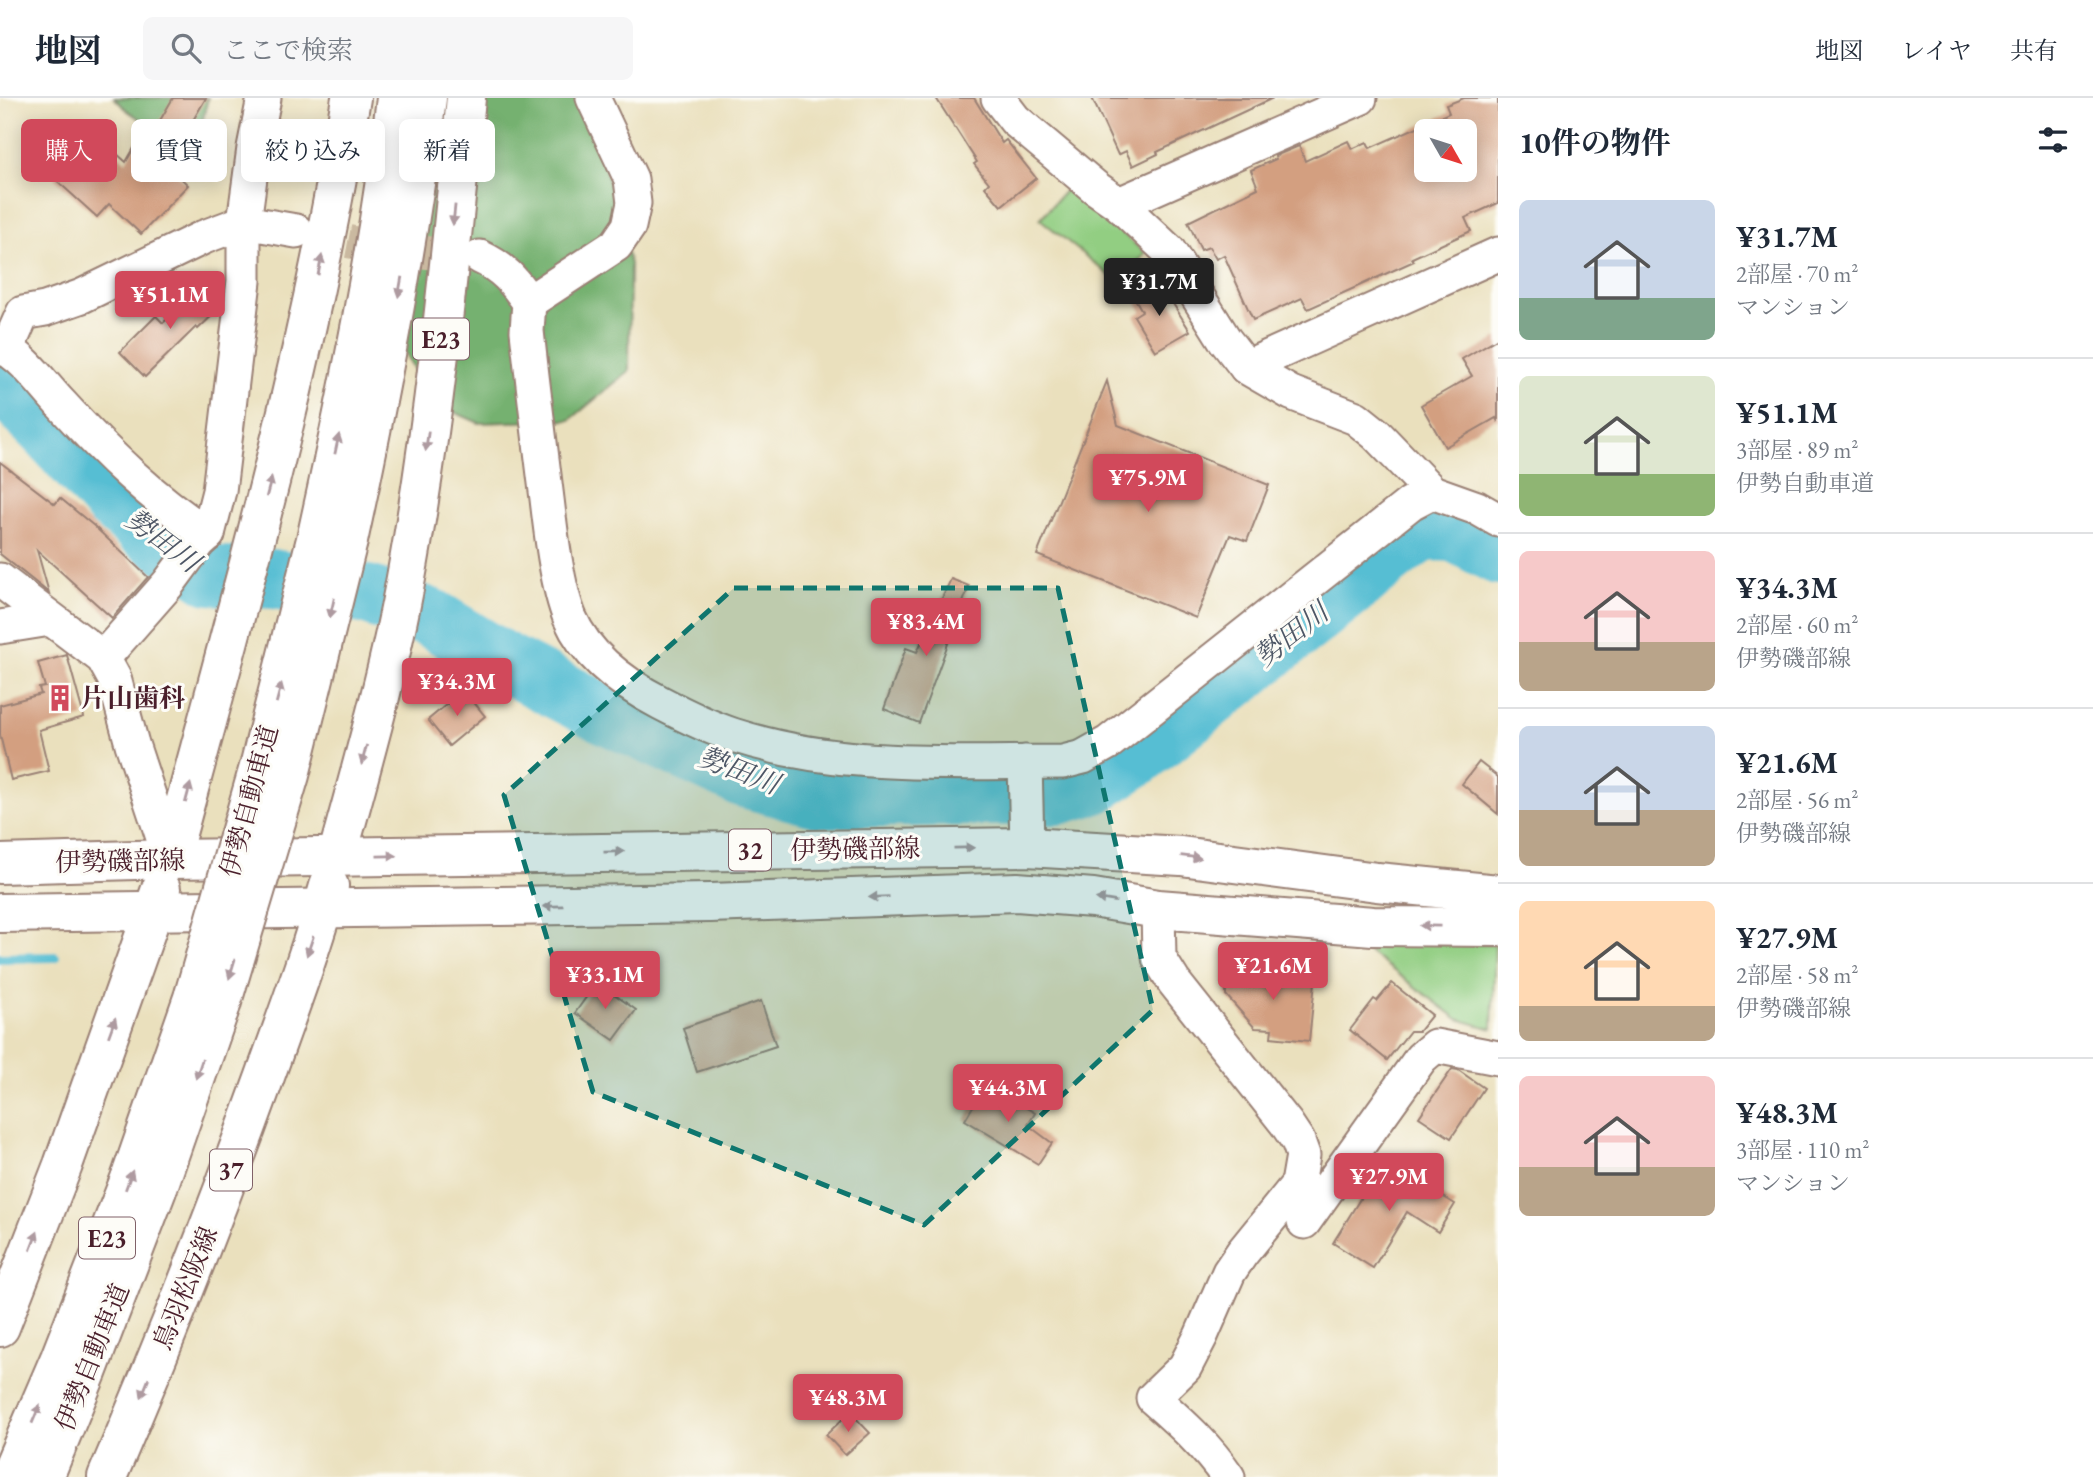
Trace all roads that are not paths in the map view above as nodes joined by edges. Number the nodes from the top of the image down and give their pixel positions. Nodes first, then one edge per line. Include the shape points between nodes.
1 (264, 98) edge
2 (351, 98) edge
3 (396, 98) edge
4 (427, 98) edge
5 (466, 98) edge
6 (593, 98) edge
7 (998, 98) edge
8 (1360, 98) edge
9 (1119, 204) junction
10 (244, 222) junction
11 (296, 231) tunnel mouth
12 (1498, 254) edge
13 (481, 257) tunnel mouth
14 (529, 302) junction
15 (11, 309) edge
16 (4, 347) edge
17 (1246, 367) junction
18 (1432, 492) junction
19 (1498, 520) edge
20 (204, 538) junction
21 (332, 538) junction
22 (0, 580) edge
23 (50, 618) junction
24 (0, 628) edge
25 (103, 658) junction
26 (1025, 768) junction
27 (1027, 835) junction
28 (337, 857) junction
29 (170, 859) junction
30 (0, 864) edge
31 (1498, 894) edge
32 (323, 909) junction
33 (1158, 909) junction
34 (154, 911) junction
35 (0, 913) edge
36 (1498, 927) edge
37 (208, 1000) junction
38 (1498, 1058) edge
39 (1304, 1222) dead end
40 (0, 1327) edge
41 (9, 1477) edge
42 (44, 1477) edge
43 (107, 1477) edge
44 (1228, 1477) edge

1 - 10 street
29 -> 2 main road via 283,431
21 -> 3 main road, 伊勢自動車道 / E23 via 347,400
4 -> 21 main road, 伊勢自動車道 / E23 via 404,265 378,405
5 -> 28 main road, E23 via 440,354 406,579
6 - 14 street via 631,179 634,203 629,226 616,246
7 - 9 street via 1015,120
8 - 9 street
9 - 17 street via 1169,251
10 - 11 street
10 - 15 street via 82,296 45,309
10 - 20 street via 244,281 219,491
12 - 17 street
13 - 14 street via 512,277
14 - 26 street via 527,331 562,589 570,618 601,662 671,708 732,735 775,746 877,762
15 - 16 street
16 - 20 street via 26,364 132,476
17 - 18 street via 1291,393 1356,418
18 - 19 street
18 - 26 street via 1410,503 1108,743 1083,757
20 - 25 street
21 - 37 main road, 伊勢自動車道 / E23, bridge via 259,767
22 - 23 street
23 - 24 street
23 - 25 street
25 - 29 street via 114,678
26 - 27 street
28 -> 27 main road, 伊勢磯部線 / 32
27 -> 31 main road, 伊勢磯部線 / 32
28 - 29 main road, 伊勢磯部線 / 32
28 - 32 main road, 鳥羽松阪線 / 37
29 - 30 main road, 伊勢磯部線 / 32
29 - 34 main road
33 -> 32 main road, 伊勢磯部線 / 32 via 1017,892 697,904
32 - 34 main road, 伊勢磯部線 / 32
32 -> 43 main road, 鳥羽松阪線 / 37 via 238,1152
36 -> 33 main road, 伊勢磯部線 / 32 via 1373,926
33 - 44 street via 1159,958 1286,1123 1303,1154 1298,1184 1229,1272 1185,1367 1153,1398 1205,1446
34 - 35 main road, 伊勢磯部線 / 32
40 -> 34 main road
41 -> 37 main road, 伊勢自動車道 / E23
37 -> 42 main road, 伊勢自動車道 / E23 via 157,1190
38 - 39 street via 1435,1046 1421,1058

